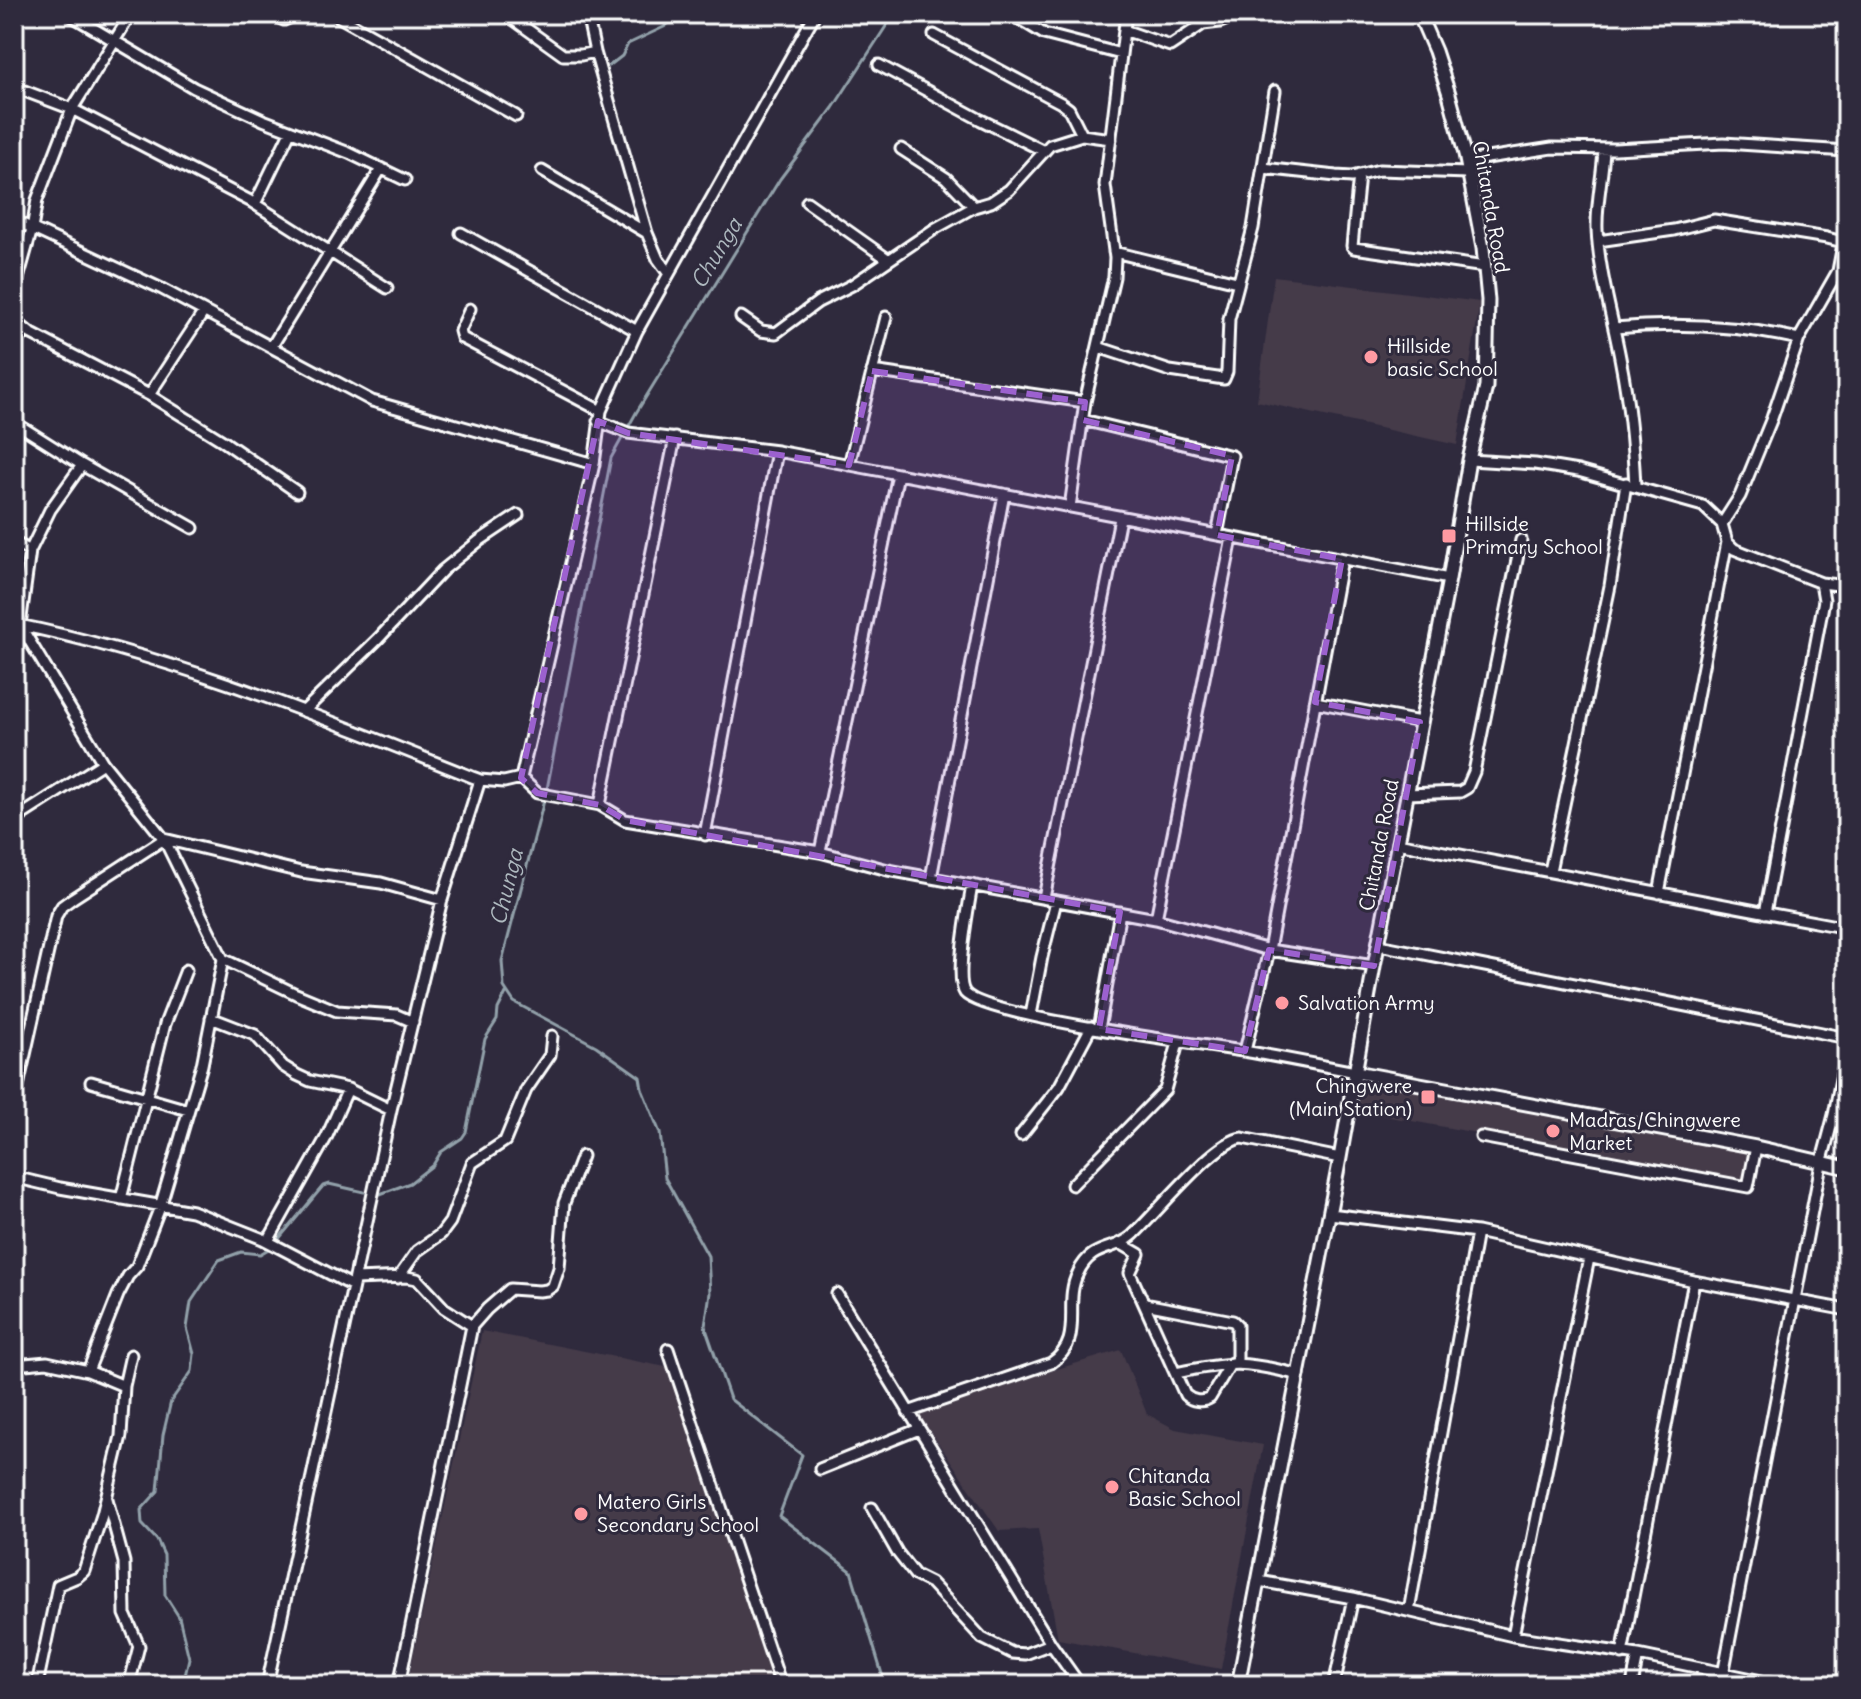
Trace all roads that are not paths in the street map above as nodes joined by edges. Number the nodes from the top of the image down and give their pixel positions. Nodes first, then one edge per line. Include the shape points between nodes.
1 (69, 14) edge
2 (131, 14) edge
3 (269, 14) edge
4 (298, 14) edge
5 (334, 14) edge
6 (506, 14) edge
7 (587, 14) edge
8 (815, 14) edge
9 (1011, 14) edge
10 (1126, 14) edge
11 (1240, 14) edge
12 (1419, 14) edge
13 (1124, 30) junction
14 (934, 35) dead end
15 (116, 40) junction
16 (595, 52) junction
17 (1121, 54) junction
18 (879, 65) dead end
19 (14, 87) edge
20 (1275, 91) dead end
21 (72, 109) junction
22 (516, 116) dead end
23 (290, 132) junction
24 (1082, 135) junction
25 (1111, 139) junction
26 (901, 149) dead end
27 (1604, 149) junction
28 (1044, 151) junction
29 (1847, 151) edge
30 (1474, 160) dead end
31 (1263, 168) junction
32 (381, 169) junction
33 (542, 171) dead end
34 (1468, 173) junction
35 (1359, 175) junction
36 (405, 180) dead end
37 (807, 202) dead end
38 (255, 204) junction
39 (974, 207) junction
40 (14, 220) edge
41 (32, 229) junction
42 (461, 233) dead end
43 (647, 233) junction
44 (1598, 241) junction
45 (330, 252) junction
46 (1114, 252) junction
47 (889, 260) junction
48 (1485, 267) junction
49 (669, 274) junction
50 (1237, 282) junction
51 (387, 288) dead end
52 (14, 293) edge
53 (470, 309) dead end
54 (203, 313) junction
55 (741, 317) dead end
56 (886, 317) dead end
57 (14, 320) edge
58 (1614, 328) junction
59 (26, 330) junction
60 (637, 331) junction
61 (1799, 339) junction
62 (14, 344) edge
63 (272, 346) junction
64 (1098, 347) junction
65 (872, 371) junction
66 (149, 395) junction
67 (1085, 402) junction
68 (600, 416) junction
69 (1083, 420) junction
70 (14, 422) edge
71 (675, 438) junction
72 (777, 451) junction
73 (1469, 460) junction
74 (594, 464) junction
75 (82, 465) junction
76 (849, 465) junction
77 (898, 474) junction
78 (1630, 484) junction
79 (297, 492) dead end
80 (1004, 494) junction
81 (1070, 507) junction
82 (518, 515) dead end
83 (1120, 518) junction
84 (1722, 524) junction
85 (193, 528) dead end
86 (1217, 535) junction
87 (1232, 538) junction
88 (1521, 540) dead end
89 (14, 542) edge
90 (1727, 542) junction
91 (30, 551) junction
92 (1342, 559) junction
93 (1449, 579) junction
94 (1821, 583) junction
95 (1847, 586) edge
96 (17, 626) edge
97 (1315, 702) junction
98 (304, 711) junction
99 (1420, 722) junction
100 (103, 763) junction
101 (521, 778) junction
102 (480, 780) junction
103 (1407, 794) junction
104 (14, 803) edge
105 (600, 805) junction
106 (18, 818) edge
107 (705, 835) junction
108 (164, 839) junction
109 (1397, 843) junction
110 (820, 852) junction
111 (1550, 871) junction
112 (931, 878) junction
113 (972, 885) junction
114 (1659, 893) junction
115 (1044, 898) junction
116 (442, 900) junction
117 (1056, 901) junction
118 (1120, 912) junction
119 (1765, 913) junction
120 (1156, 919) junction
121 (1847, 928) edge
122 (1379, 945) junction
123 (1269, 950) junction
124 (223, 959) junction
125 (1374, 966) junction
126 (186, 970) dead end
127 (1031, 1015) junction
128 (211, 1018) junction
129 (413, 1022) junction
130 (1095, 1028) junction
131 (552, 1036) dead end
132 (1847, 1038) edge
133 (1178, 1043) junction
134 (1847, 1048) edge
135 (1245, 1051) junction
136 (1356, 1072) junction
137 (91, 1082) dead end
138 (348, 1089) junction
139 (145, 1097) junction
140 (14, 1104) edge
141 (188, 1110) junction
142 (391, 1110) junction
143 (1021, 1135) dead end
144 (1481, 1137) dead end
145 (1756, 1147) junction
146 (582, 1156) dead end
147 (1340, 1158) junction
148 (1821, 1164) junction
149 (1847, 1168) edge
150 (14, 1177) edge
151 (1072, 1185) dead end
152 (121, 1199) junction
153 (160, 1207) junction
154 (1330, 1214) junction
155 (1477, 1232) junction
156 (268, 1241) junction
157 (1120, 1243) junction
158 (1589, 1258) junction
159 (398, 1278) junction
160 (1694, 1281) junction
161 (354, 1283) junction
162 (837, 1294) dead end
163 (1794, 1299) junction
164 (1145, 1304) junction
165 (1847, 1310) edge
166 (472, 1326) junction
167 (668, 1349) dead end
168 (131, 1355) dead end
169 (1234, 1362) junction
170 (14, 1365) edge
171 (88, 1371) junction
172 (1176, 1373) junction
173 (1299, 1375) junction
174 (124, 1386) junction
175 (908, 1412) junction
176 (919, 1429) junction
177 (820, 1469) dead end
178 (107, 1498) junction
179 (872, 1508) dead end
180 (1259, 1581) junction
181 (1353, 1598) junction
182 (1409, 1611) junction
183 (1513, 1636) junction
184 (1051, 1644) junction
185 (1622, 1654) junction
186 (1638, 1655) junction
187 (1723, 1674) junction
188 (37, 1685) edge
189 (129, 1685) edge
190 (267, 1685) edge
191 (399, 1685) edge
192 (781, 1685) edge
193 (1080, 1685) edge
194 (1238, 1685) edge
195 (1334, 1685) edge
196 (1632, 1685) edge
197 (1721, 1685) edge
198 (1781, 1685) edge

1 - 15 street
2 - 15 street
3 - 4 street via 284,20
5 - 22 street
6 - 16 street via 563,55
7 - 16 street
8 - 49 street
9 - 17 street via 1044,34
10 - 13 street
11 - 13 street via 1203,24 1170,46
12 - 34 street, Chitanda Road via 1449,94
13 - 17 street
14 - 24 street via 1061,103
15 - 21 street
15 - 23 street via 194,88
16 - 43 street
17 - 25 street
18 - 28 street
19 - 21 street
20 - 31 street
21 - 38 street
21 - 41 street via 37,200
23 - 32 street
23 - 38 street
24 - 25 street
24 - 28 street
25 - 46 street via 1105,185
26 - 39 street via 946,178
27 - 29 street via 1724,143
27 - 30 street via 1552,148
27 - 44 street
28 - 39 street via 1009,190
31 - 35 street
31 - 50 street
32 - 36 street
32 - 45 street
33 - 43 street
34 - 35 street via 1379,170
34 - 48 street, Chitanda Road
35 - 48 street via 1354,248
37 - 47 street
38 - 45 street
39 - 47 street
40 - 41 street
41 - 52 street
41 - 54 street
42 - 60 street
43 - 49 street
44 - 58 street
44 - 61 street via 1714,220 1839,241 1843,249 1838,271
45 - 51 street
45 - 63 street
46 - 50 street
46 - 64 street via 1114,277
47 - 55 street via 776,333 761,331
48 - 73 street, Chitanda Road via 1486,387
49 - 60 street
50 - 64 street via 1222,380 1146,365
53 - 68 street via 462,338
54 - 63 street
54 - 66 street
56 - 65 street
57 - 59 street
58 - 61 street via 1738,327
58 - 78 street via 1634,452
59 - 62 street
59 - 66 street
60 - 68 street
61 - 84 street via 1740,496
63 - 74 street via 372,401
64 - 67 street
65 - 67 street
65 - 76 street
66 - 79 street
67 - 69 street
68 - 71 street via 624,431
68 - 74 street
69 - 81 street
69 - 86 street via 1232,456
70 - 75 street
71 - 72 street
71 - 105 street
72 - 76 street
72 - 107 street
73 - 78 street via 1535,464
73 - 93 street, Chitanda Road
74 - 101 street
75 - 85 street
75 - 91 street via 50,510
76 - 77 street
77 - 80 street
77 - 110 street
78 - 84 street via 1703,506
78 - 111 street
80 - 81 street
80 - 112 street
81 - 83 street
82 - 98 street via 443,570
83 - 86 street
83 - 115 street
84 - 90 street
86 - 87 street
87 - 92 street
87 - 120 street
88 - 103 street via 1467,788
89 - 91 street
90 - 94 street via 1743,554
90 - 114 street
91 - 96 street
92 - 93 street
92 - 97 street
93 - 99 street, Chitanda Road
94 - 95 street
94 - 119 street via 1824,600
96 - 98 street via 182,668
96 - 100 street
97 - 99 street
97 - 123 street
98 - 102 street
99 - 103 street, Chitanda Road
100 - 106 street
100 - 108 street
101 - 102 street
101 - 105 street via 537,793
102 - 116 street
103 - 109 street, Chitanda Road
104 - 106 street
105 - 107 street via 625,820
107 - 110 street
108 - 116 street
108 - 124 street
108 - 140 street via 73,898 56,916
109 - 111 street
109 - 122 street, Chitanda Road
110 - 112 street
111 - 114 street
112 - 113 street
113 - 115 street
113 - 127 street via 963,947 964,992
114 - 119 street
115 - 117 street
116 - 129 street
117 - 118 street
117 - 127 street
118 - 120 street
118 - 130 street
119 - 121 street
120 - 123 street
122 - 125 street, Chitanda Road
122 - 132 street
123 - 125 street
123 - 135 street
124 - 128 street
124 - 129 street via 337,1011 397,1015
125 - 136 street, Chitanda Road
126 - 139 street
127 - 130 street
128 - 138 street via 255,1035 297,1075
128 - 141 street
129 - 142 street
130 - 133 street
130 - 143 street
131 - 159 street via 550,1055 526,1090 505,1141 472,1163 450,1222 417,1251
133 - 135 street
133 - 151 street via 1165,1090
134 - 148 street
135 - 136 street
136 - 145 street
136 - 147 street, Chitanda Road
137 - 139 street
138 - 142 street
138 - 156 street
139 - 141 street
139 - 152 street
141 - 153 street
142 - 161 street
144 - 145 street via 1748,1187
145 - 148 street
146 - 166 street via 564,1203 553,1286 510,1289
147 - 154 street, Chitanda Road
147 - 157 street via 1235,1139 1227,1142
148 - 149 street
148 - 163 street
150 - 152 street
152 - 153 street
153 - 156 street via 192,1211
153 - 171 street
154 - 155 street
154 - 173 street, Chitanda Road
155 - 158 street
155 - 182 street
156 - 161 street
157 - 164 street via 1139,1254 1130,1273
157 - 175 street via 1099,1249 1078,1271 1071,1335 1062,1356
158 - 160 street
158 - 183 street
159 - 161 street
159 - 166 street via 417,1279 444,1308
160 - 163 street
160 - 185 street
161 - 190 street
162 - 175 street
163 - 165 street
163 - 187 street
164 - 169 street via 1233,1321
164 - 172 street
166 - 191 street
167 - 192 street
168 - 174 street
169 - 172 street
169 - 172 street via 1206,1400 1185,1395
169 - 173 street
170 - 171 street via 47,1362
171 - 174 street
173 - 180 street, Chitanda Road
174 - 178 street via 121,1436
175 - 176 street
176 - 177 street
176 - 184 street
178 - 188 street via 84,1571 58,1585
178 - 189 street via 124,1562 125,1614 139,1646
179 - 184 street via 915,1575 931,1583 982,1638 1012,1653
180 - 181 street
180 - 194 street, Chitanda Road
181 - 182 street
181 - 195 street
182 - 183 street
183 - 185 street
184 - 193 street
185 - 186 street
186 - 187 street
186 - 196 street
187 - 197 street
187 - 198 street

